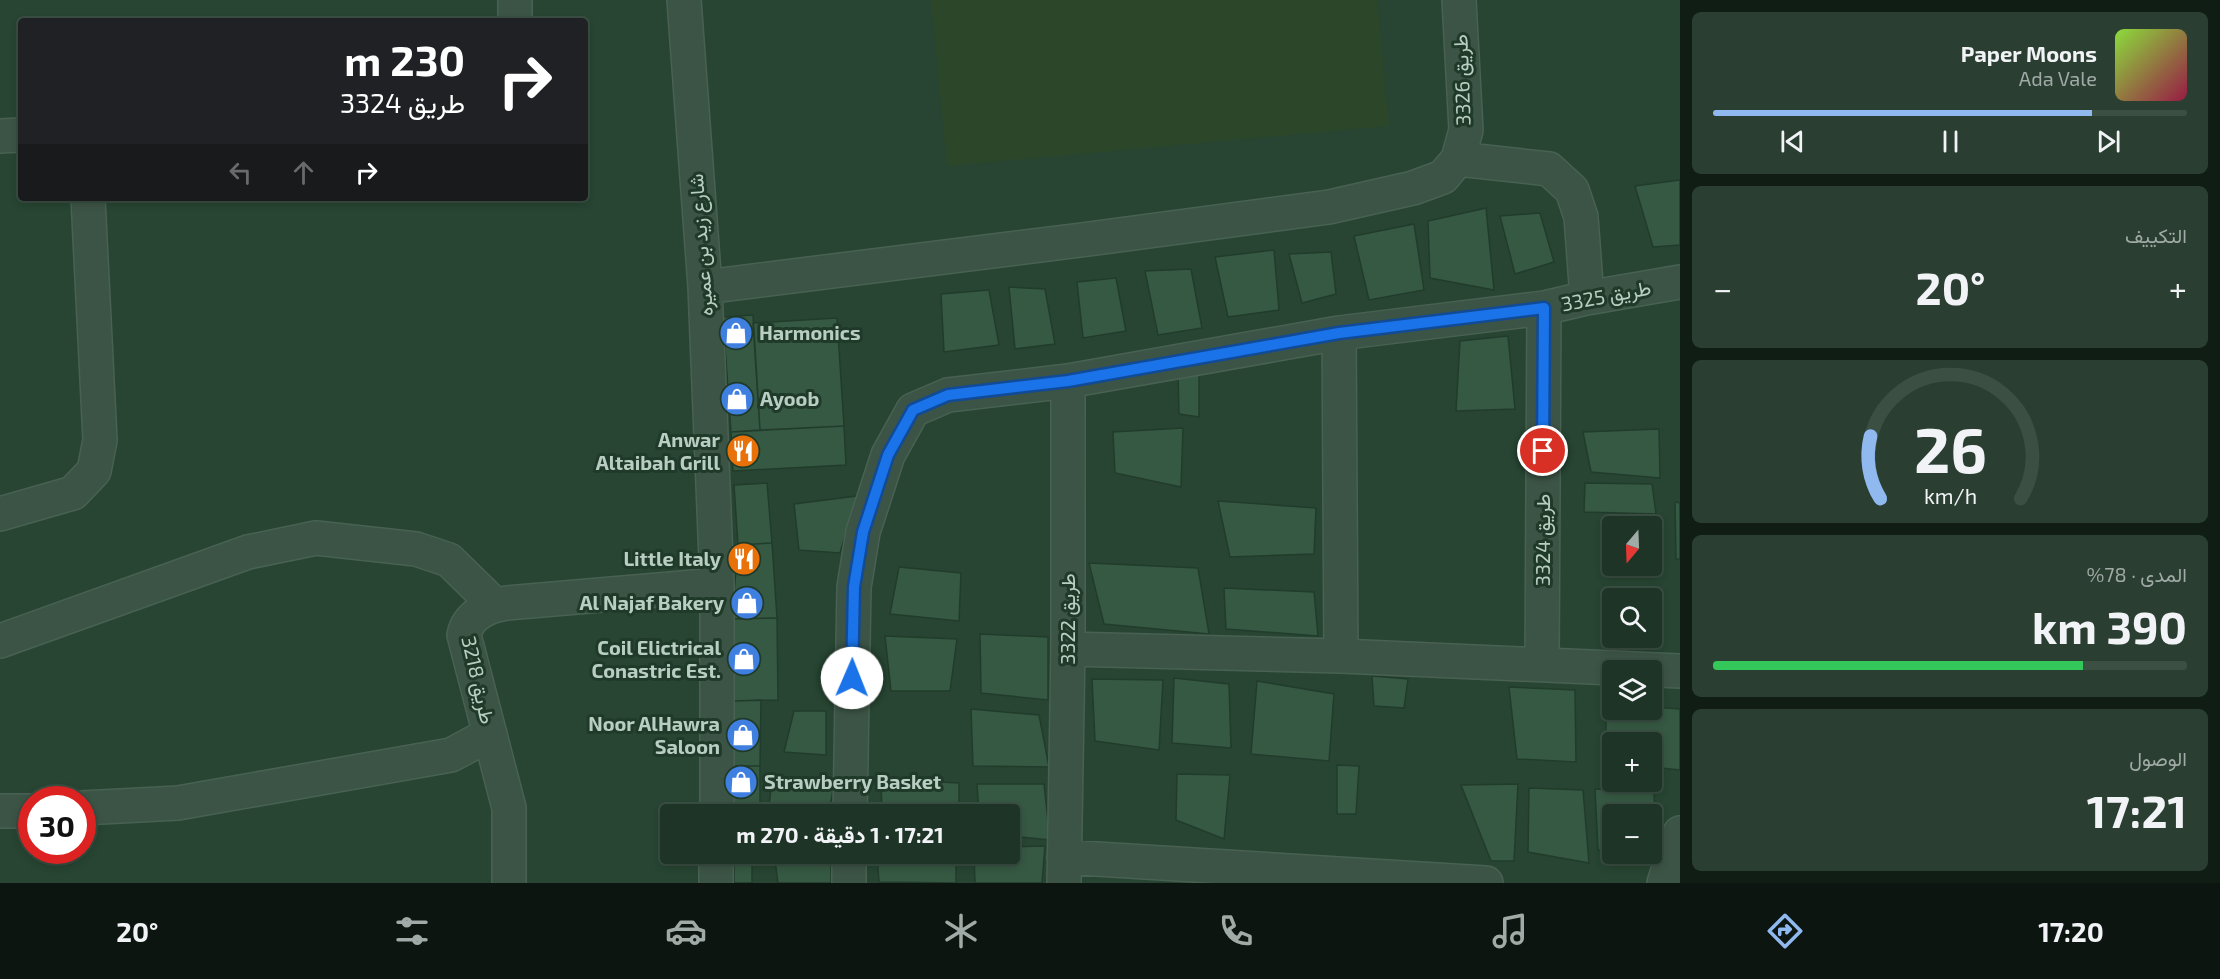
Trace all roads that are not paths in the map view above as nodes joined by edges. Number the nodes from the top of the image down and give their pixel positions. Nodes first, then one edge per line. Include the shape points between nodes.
1 (515, 0) edge
2 (684, 0) edge
3 (1459, 0) edge
4 (515, 18) edge
5 (18, 135) edge
6 (0, 136) edge
7 (1458, 159) junction
8 (88, 201) edge
9 (1680, 282) edge
10 (705, 287) junction
11 (1587, 298) junction
12 (1544, 308) junction
13 (1339, 333) junction
14 (1068, 381) junction
15 (0, 514) edge
16 (717, 585) junction
17 (495, 605) junction
18 (0, 641) edge
19 (1068, 649) junction
20 (1341, 656) junction
21 (1542, 664) junction
22 (1680, 671) edge
23 (490, 734) junction
24 (717, 804) edge
25 (850, 804) edge
26 (96, 807) edge
27 (0, 811) edge
28 (18, 811) edge
29 (1680, 833) edge
30 (716, 864) edge
31 (849, 864) edge
32 (1064, 870) edge
33 (509, 883) edge
34 (716, 883) edge
35 (849, 883) edge
36 (1486, 883) edge
37 (1664, 883) edge

1 - 4 street
2 - 10 street, شارع زيد بن عميره
3 - 7 street, طريق 3326 via 1466,130
5 - 6 street
7 - 10 street via 1443,177 1329,207
7 - 11 street via 1549,169 1572,190 1581,217
8 - 15 street via 100,440 94,471 73,493
9 - 11 street, طريق 3325
10 - 16 street, شارع زيد بن عميره
11 - 12 street, طريق 3325
12 - 13 street, طريق 3325
12 - 21 street, طريق 3324
13 - 14 street, طريق 3325
13 - 20 street
14 - 19 street, طريق 3322
14 - 25 street, طريق 3325 via 948,395 913,410 888,455 863,532 854,587
16 - 17 street, طريق 3218
16 - 24 street, شارع زيد بن عميره
17 - 18 street via 449,560 416,549 316,538 248,552
17 - 23 street, طريق 3218 via 473,618 464,635
19 - 20 street
19 - 32 street, طريق 3322
20 - 21 street
21 - 22 street
23 - 26 street via 451,755 178,803
23 - 33 street, طريق 3218 via 509,808
27 - 28 street
29 - 37 street
30 - 34 street
31 - 35 street
32 - 36 street, طريق 3322

